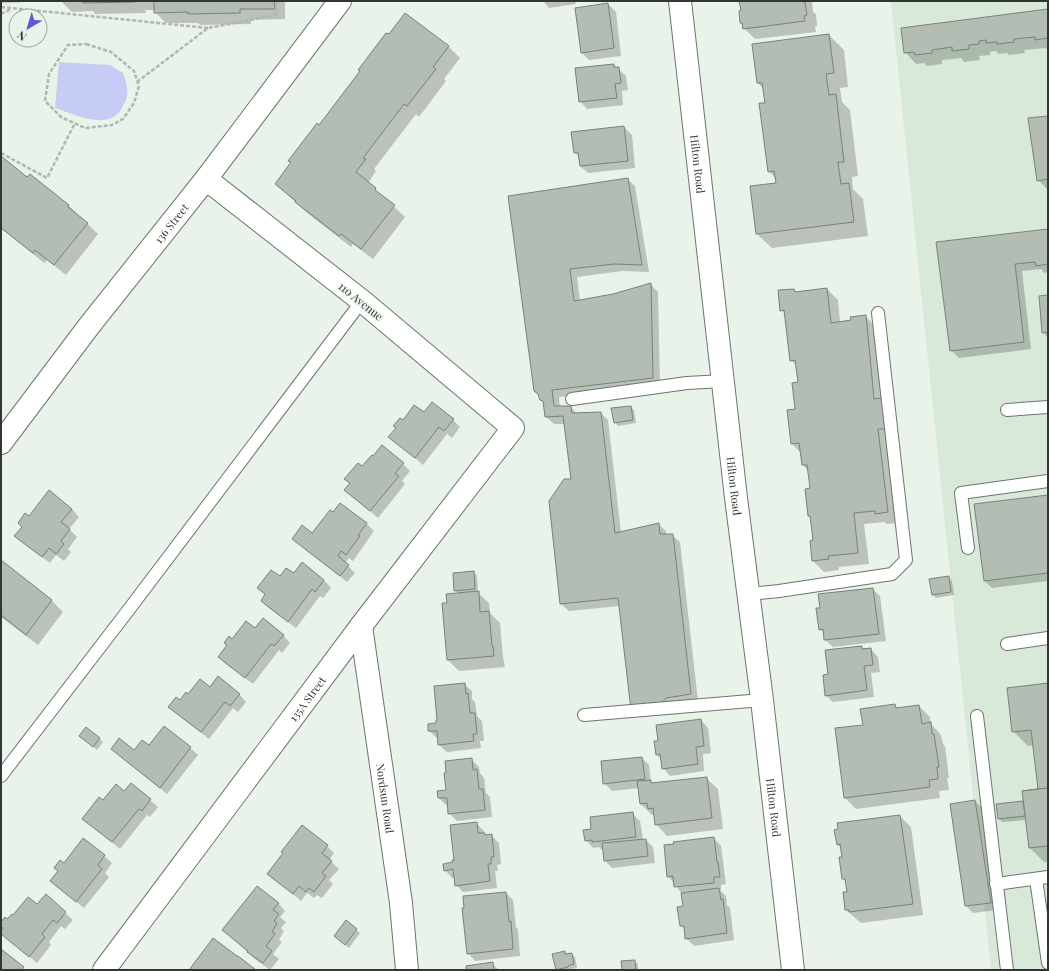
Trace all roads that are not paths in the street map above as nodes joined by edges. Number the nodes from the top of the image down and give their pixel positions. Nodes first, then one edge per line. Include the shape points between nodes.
1 (340, 1) edge
2 (680, 1) edge
3 (206, 179) junction
4 (362, 301) junction
5 (878, 313) dead end
6 (723, 381) junction
7 (572, 399) dead end
8 (1048, 407) edge
9 (1007, 410) dead end
10 (513, 428) joint
11 (1, 443) edge
12 (1048, 481) edge
13 (968, 548) dead end
14 (748, 594) junction
15 (361, 626) junction
16 (1048, 638) edge
17 (1007, 644) dead end
18 (762, 700) junction
19 (584, 716) dead end
20 (977, 716) dead end
21 (1, 776) edge
22 (1042, 878) edge
23 (996, 884) junction
24 (1048, 963) edge
25 (104, 970) edge
26 (407, 970) edge
27 (793, 970) edge
28 (1007, 970) edge

1 - 3 street, 136 Street
2 - 6 street, Hilton Road
3 - 4 street, 110 Avenue
3 - 11 street, 136 Street via 88,326
4 - 10 street, 110 Avenue
4 - 21 lane
5 - 14 lane via 906,560 892,574
6 - 7 lane via 687,383
6 - 14 street, Hilton Road
8 - 9 lane
10 - 15 street, 135A Street
12 - 13 lane via 961,493
14 - 18 street, Hilton Road
15 - 25 street, 135A Street
15 - 26 street, Nordsun Road via 401,903
16 - 17 lane
18 - 19 lane
18 - 27 street, Hilton Road
20 - 23 lane
22 - 23 lane
22 - 24 lane
23 - 28 lane

